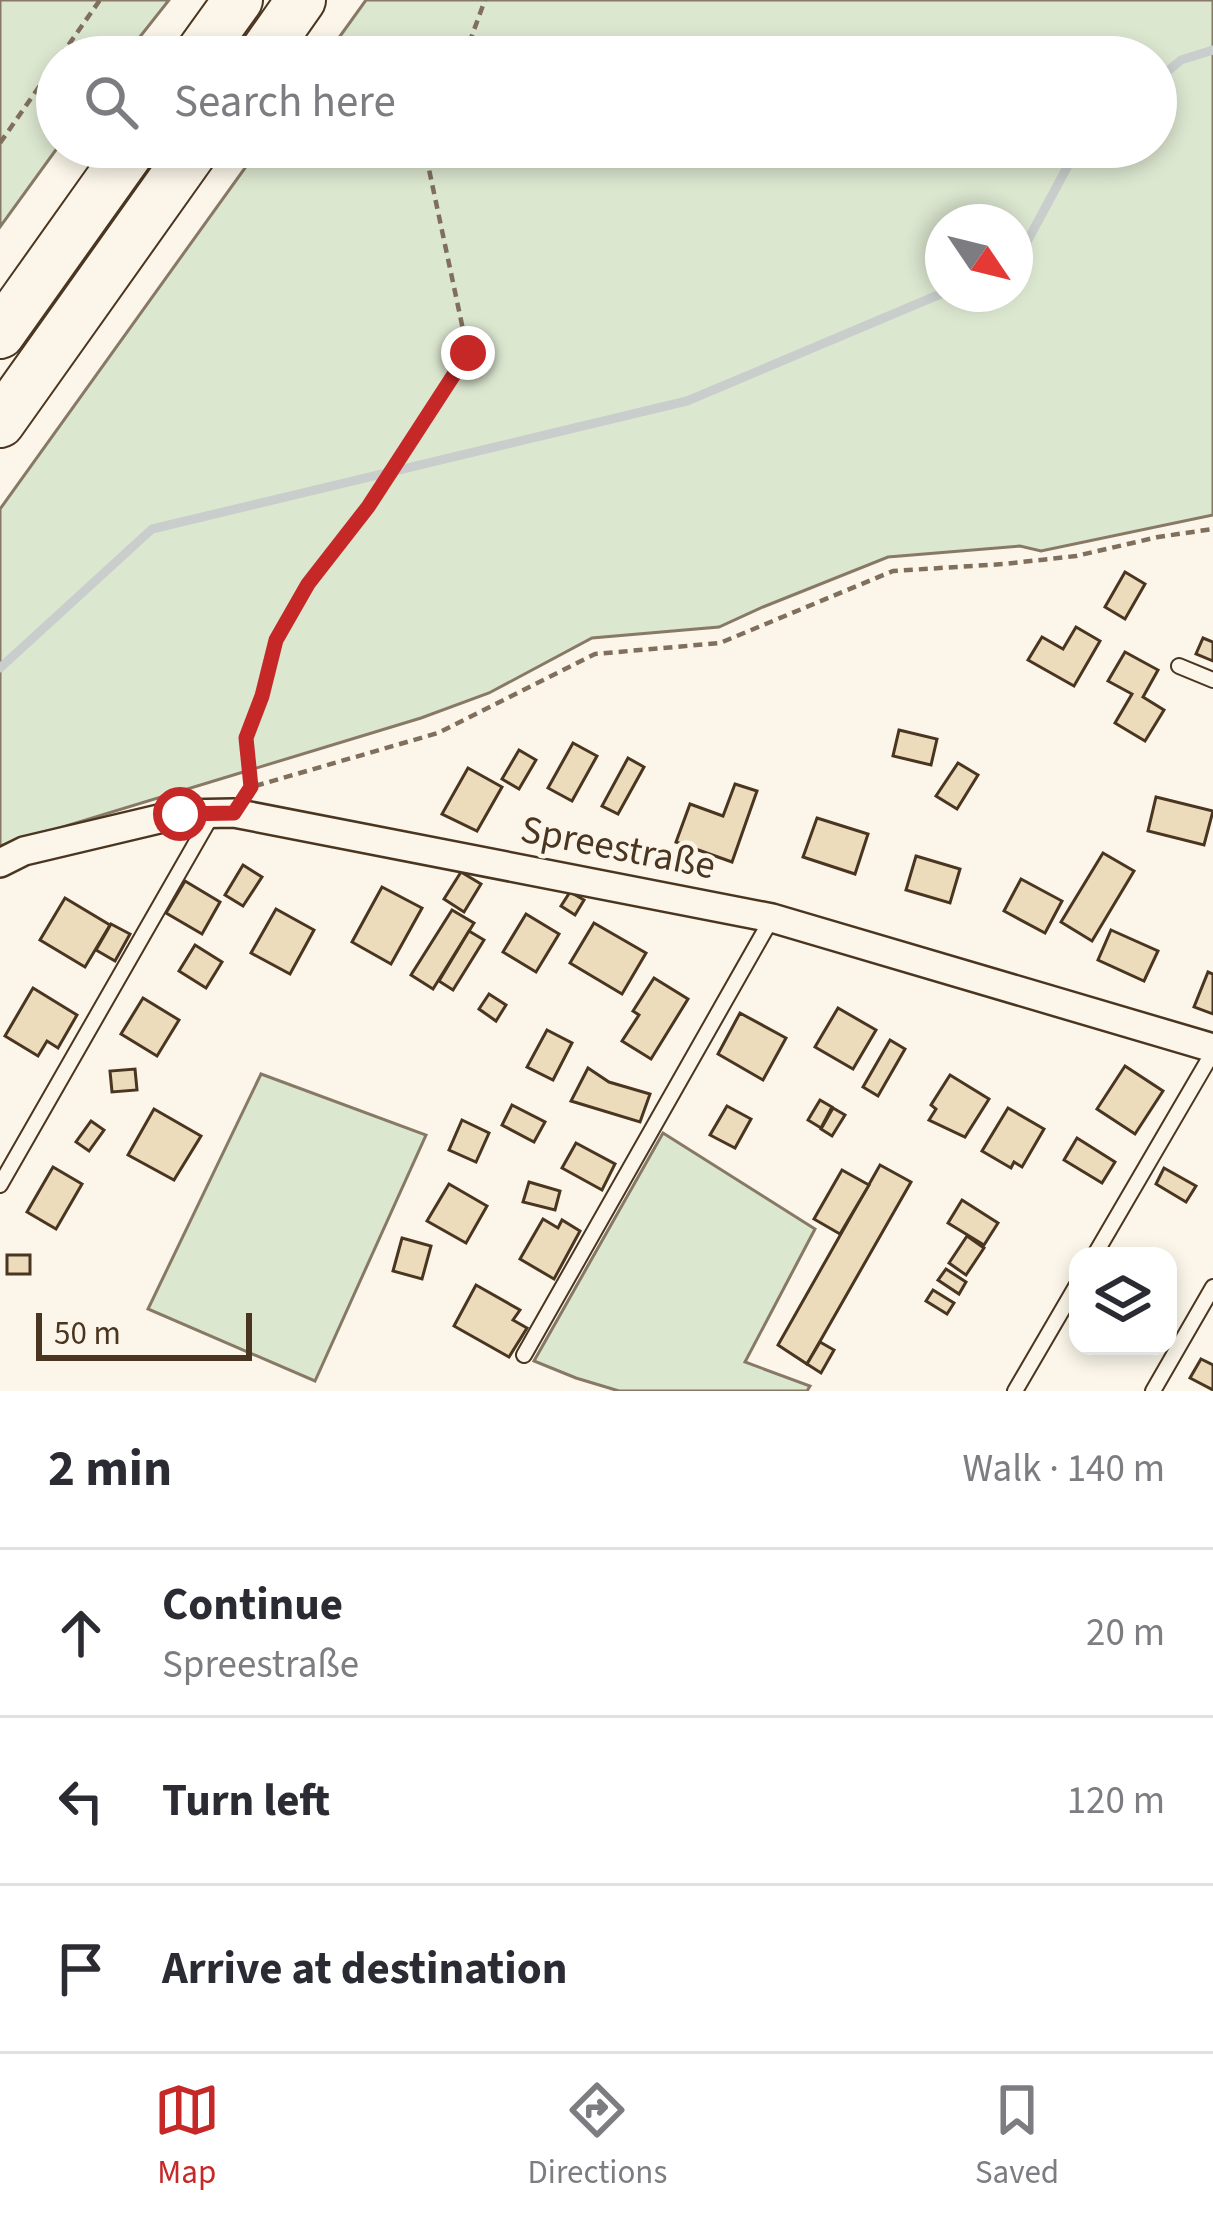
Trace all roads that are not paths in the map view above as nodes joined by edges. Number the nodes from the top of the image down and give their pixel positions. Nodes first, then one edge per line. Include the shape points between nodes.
1 (238, 0) edge
2 (301, 0) edge
3 (212, 36) edge
4 (275, 36) edge
5 (118, 168) edge
6 (181, 168) edge
7 (0, 334) edge
8 (0, 423) edge
9 (1180, 666) dead end
10 (1213, 680) edge
11 (224, 813) junction
12 (0, 863) edge
13 (772, 918) junction
14 (1213, 1050) edge
15 (0, 1186) edge
16 (1099, 1247) edge
17 (1213, 1287) edge
18 (1069, 1298) edge
19 (524, 1355) dead end
20 (1015, 1391) edge
21 (1153, 1391) edge

1 - 3 highway
2 - 4 highway
5 - 7 highway
6 - 8 highway
9 - 10 lane
11 - 12 street, Spreestraße via 180,814
11 - 13 street, Spreestraße
11 - 15 lane
13 - 14 street, Spreestraße
13 - 19 lane
14 - 16 lane
17 - 21 lane
18 - 20 lane

